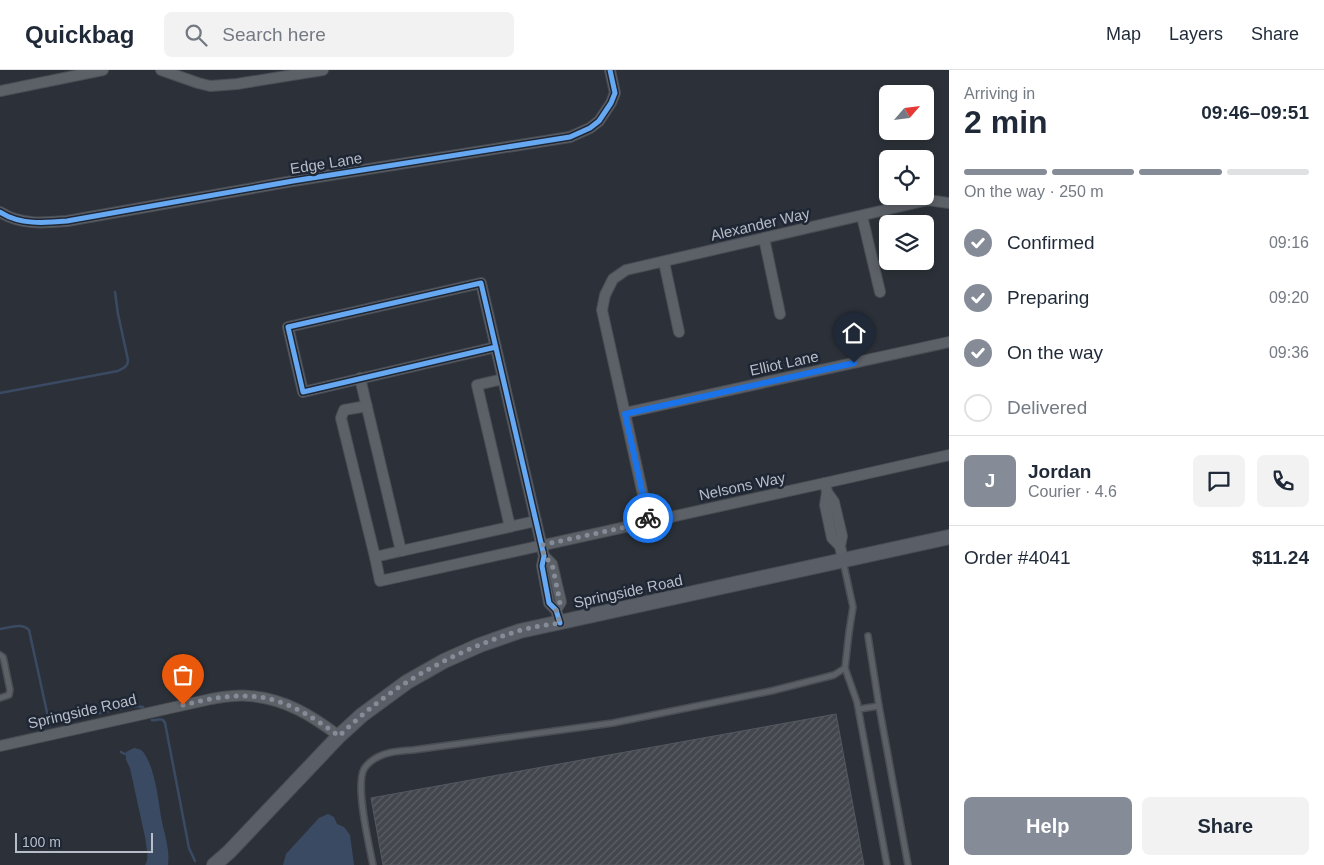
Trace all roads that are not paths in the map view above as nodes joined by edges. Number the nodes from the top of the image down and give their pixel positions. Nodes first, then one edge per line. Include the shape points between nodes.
1 (103, 70) edge
2 (161, 70) edge
3 (323, 70) edge
4 (610, 70) edge
5 (0, 91) edge
6 (949, 203) edge
7 (0, 212) edge
8 (862, 216) junction
9 (764, 238) junction
10 (664, 262) junction
11 (880, 292) dead end
12 (780, 314) dead end
13 (679, 332) dead end
14 (949, 342) edge
15 (496, 347) junction
16 (360, 378) junction
17 (503, 379) junction
18 (367, 406) junction
19 (625, 414) junction
20 (949, 455) edge
21 (826, 488) junction
22 (536, 520) junction
23 (649, 522) junction
24 (510, 527) junction
25 (949, 538) edge
26 (542, 545) junction
27 (401, 551) junction
28 (375, 557) junction
29 (842, 560) junction
30 (558, 616) junction
31 (868, 636) dead end
32 (0, 655) edge
33 (845, 668) junction
34 (0, 698) edge
35 (879, 706) junction
36 (859, 709) junction
37 (339, 736) junction
38 (0, 746) edge
39 (214, 865) edge
40 (373, 865) edge
41 (887, 865) edge
42 (908, 865) edge

1 - 5 street
2 - 3 street via 210,86
4 - 7 street, Edge Lane via 614,93 611,103 599,121 570,137 67,221 34,223 15,220
6 - 8 street, Alexander Way via 928,200
8 - 9 street, Alexander Way
8 - 11 street
9 - 10 street, Alexander Way
9 - 12 street
10 - 13 street
10 - 19 street, Alexander Way via 626,270 613,279 605,294 602,310
14 - 19 street, Elliot Lane
15 - 16 street
15 - 16 street via 481,283 288,327 303,392
15 - 17 street
16 - 18 street
17 - 22 street
17 - 24 street via 477,385
18 - 27 street
18 - 28 street via 344,410 341,418
19 - 23 street
20 - 21 street, Nelsons Way
21 - 23 street, Nelsons Way
21 - 29 street via 834,502 842,536
22 - 24 street
22 - 26 street
23 - 26 street, Nelsons Way
24 - 27 street
25 - 29 main road, Springside Road
26 - 28 street, Nelsons Way via 380,581
26 - 30 street via 544,556 552,564 560,602
27 - 28 street
29 - 30 main road, Springside Road
29 - 33 lane via 853,607
30 - 37 main road, Springside Road via 444,661 407,682
31 - 35 lane
32 - 34 lane via 10,690 8,695
33 - 36 lane
33 - 40 lane via 834,675 772,690 613,723 394,751 375,758 364,768 360,786
35 - 36 lane
35 - 42 lane
36 - 41 lane
37 - 38 street, Springside Road via 299,709 274,700 242,696 211,699
37 - 39 main road, Springside Road

